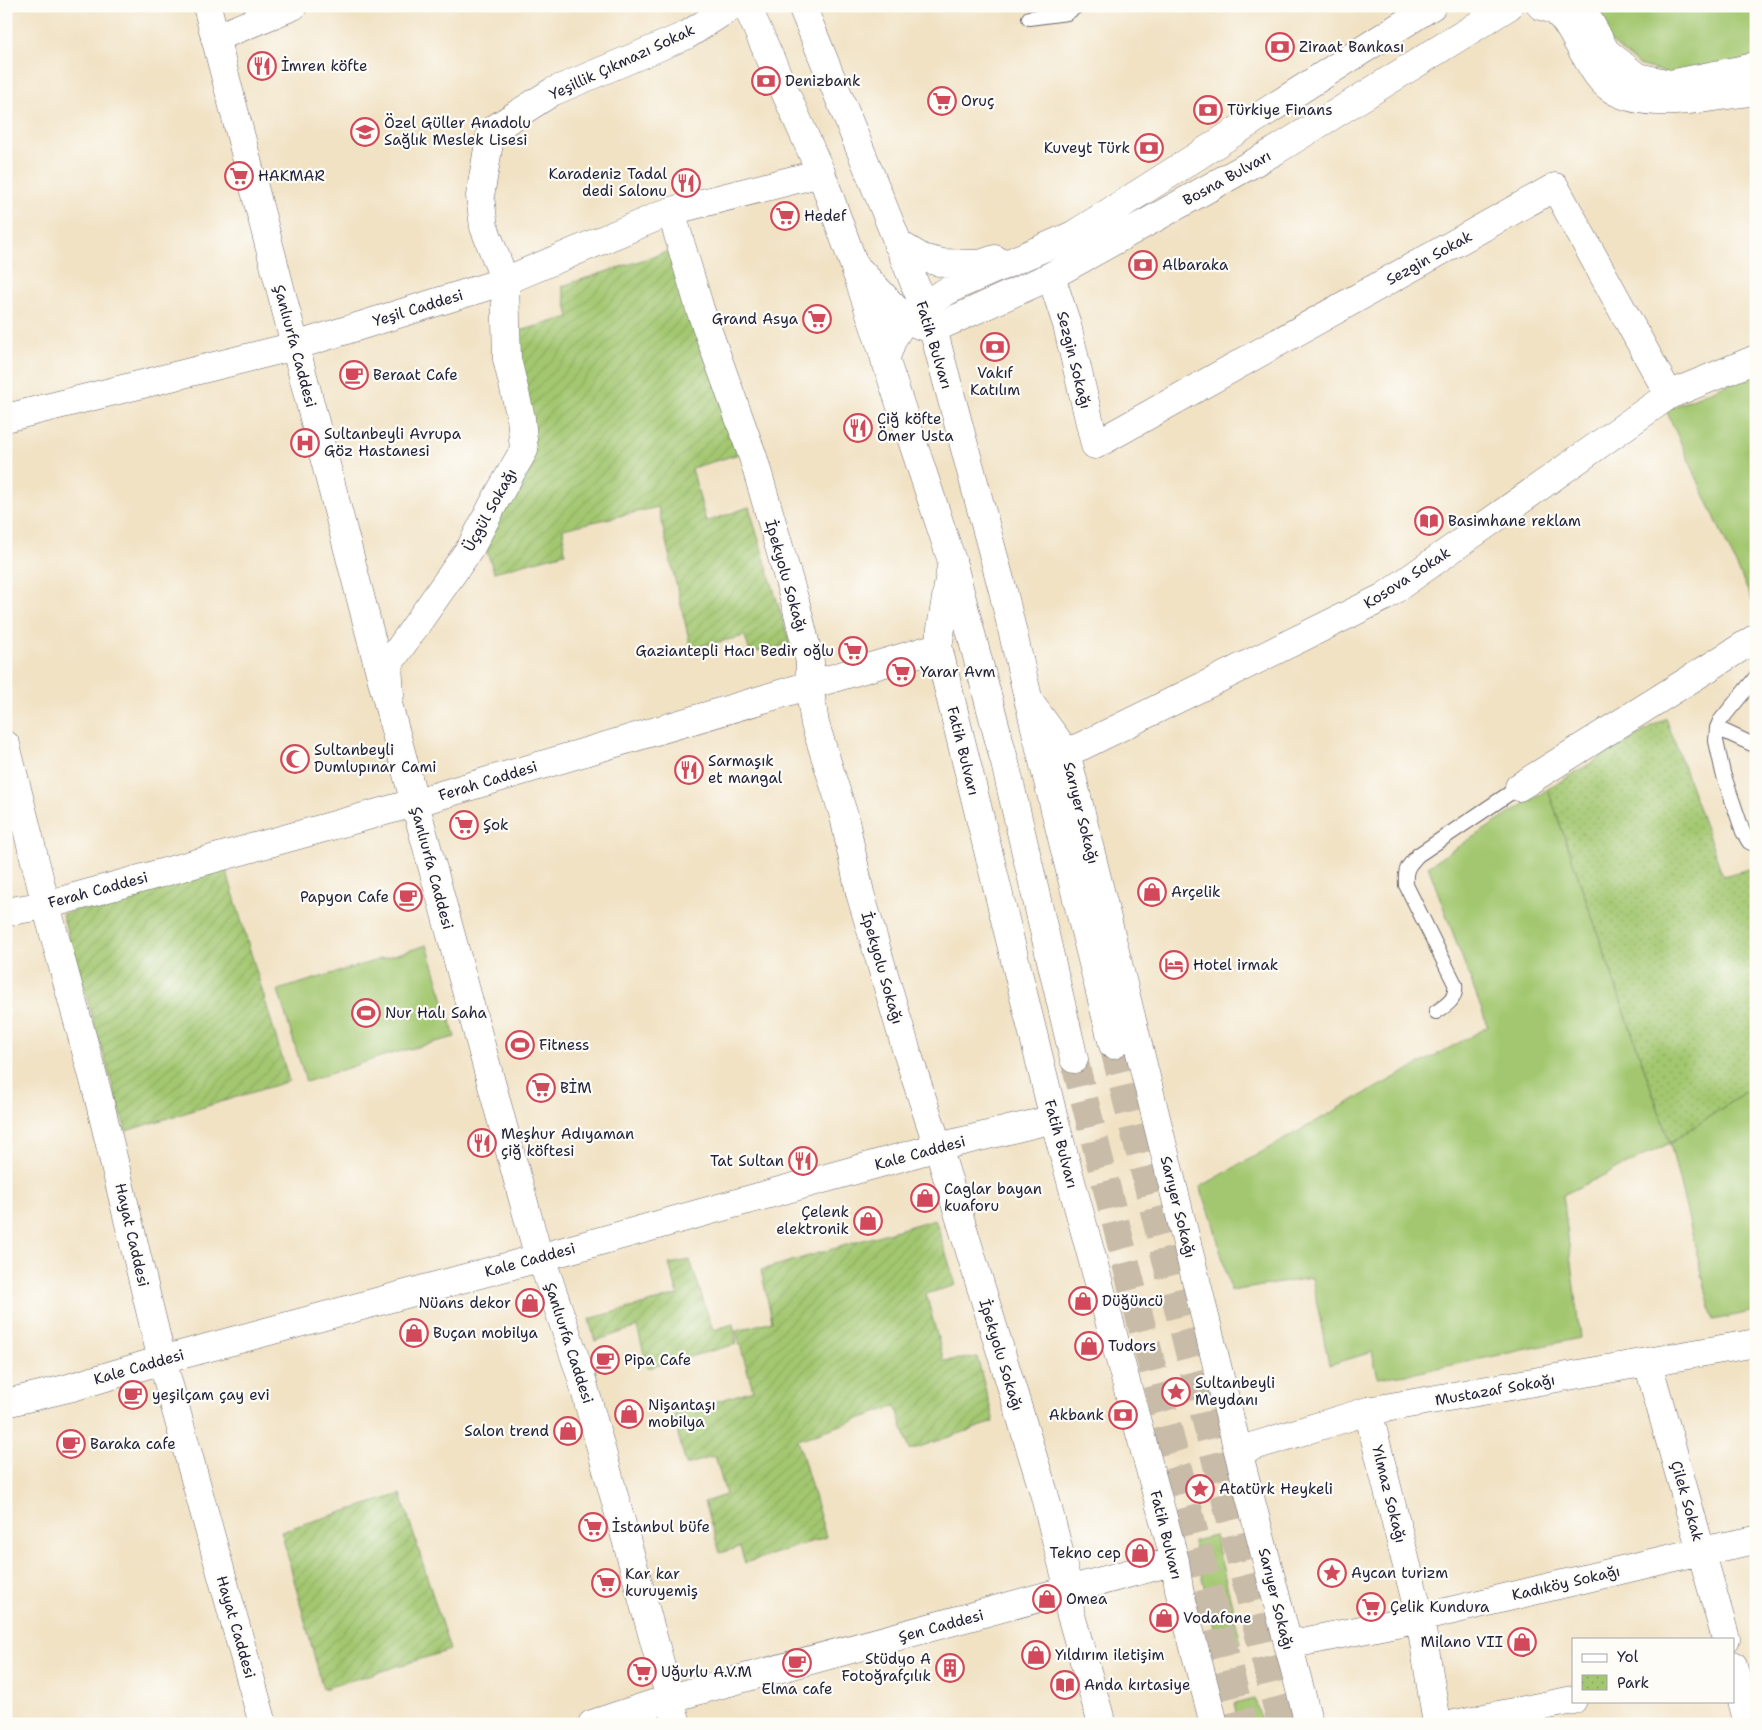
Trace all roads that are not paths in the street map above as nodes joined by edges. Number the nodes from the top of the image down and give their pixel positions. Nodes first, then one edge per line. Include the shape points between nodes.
1 (207, 6) edge
2 (293, 6) edge
3 (732, 6) edge
4 (747, 6) edge
5 (802, 6) edge
6 (1077, 6) edge
7 (1432, 6) edge
8 (1509, 6) edge
9 (1541, 6) edge
10 (1585, 6) edge
11 (1030, 18) dead end
12 (215, 38) junction
13 (1754, 72) edge
14 (821, 173) junction
15 (671, 211) junction
16 (1072, 234) junction
17 (897, 243) junction
18 (854, 265) junction
19 (1051, 276) junction
20 (505, 281) junction
21 (920, 318) junction
22 (295, 346) junction
23 (1756, 359) edge
24 (885, 360) junction
25 (1669, 394) junction
26 (6, 418) edge
27 (1095, 445) joint
28 (952, 561) junction
29 (1756, 638) edge
30 (938, 647) junction
31 (1756, 677) edge
32 (809, 685) junction
33 (1028, 699) junction
34 (392, 719) junction
35 (1717, 728) junction
36 (6, 745) edge
37 (1756, 746) edge
38 (1066, 752) junction
39 (1519, 787) joint
40 (414, 803) junction
41 (1756, 845) edge
42 (46, 905) junction
43 (6, 912) edge
44 (1436, 1012) dead end
45 (1113, 1045) tunnel mouth
46 (1074, 1059) tunnel mouth
47 (1054, 1119) junction
48 (938, 1147) junction
49 (539, 1258) junction
50 (1756, 1344) edge
51 (162, 1360) junction
52 (1648, 1363) junction
53 (6, 1403) edge
54 (1368, 1411) junction
55 (1238, 1450) junction
56 (1756, 1540) edge
57 (1701, 1551) junction
58 (1174, 1561) junction
59 (1070, 1590) junction
60 (1420, 1618) junction
61 (1726, 1638) edge
62 (1288, 1645) junction
63 (1739, 1666) edge
64 (1572, 1700) edge
65 (674, 1711) edge
66 (263, 1724) edge
67 (592, 1724) edge
68 (1102, 1724) edge
69 (1214, 1724) edge
70 (1309, 1724) edge
71 (1437, 1724) edge
72 (1455, 1724) edge
73 (1748, 1724) edge

1 - 12 street, Şanlıurfa Caddesi
2 - 12 street
3 - 20 street, Yeşillik Çıkmazı Sokak via 687,35 552,92 491,131 480,196 484,227
4 - 14 street, Fatih Bulvarı
5 - 17 street, Fatih Bulvarı
6 - 11 lane via 1067,13
7 - 16 street, Bosna Bulvarı via 1181,168
8 - 19 street, Bosna Bulvarı via 1275,152
9 - 13 street via 1555,10 1598,76 1613,90 1632,98 1671,102
10 - 13 street via 1587,17 1606,52 1637,77 1670,84
12 - 22 street, Şanlıurfa Caddesi
14 - 15 street, Yeşil Caddesi
14 - 18 street, Fatih Bulvarı
15 - 20 street, Yeşil Caddesi
15 - 32 street, İpekyolu Sokağı via 700,309 753,457 810,662
16 - 17 street via 980,264 934,262
16 - 21 street via 956,286
17 - 21 street, Fatih Bulvarı
18 - 21 street
18 - 24 street, Fatih Bulvarı
19 - 21 street, Bosna Bulvarı
19 - 27 street, Sezgin Sokağı via 1067,325
20 - 22 street, Yeşil Caddesi
20 - 34 street, Üçgül Sokağı via 507,359 521,418 524,450 471,547 388,665
21 - 24 street via 893,338
21 - 33 street, Fatih Bulvarı via 1000,582
22 - 26 street, Yeşil Caddesi
22 - 34 street, Şanlıurfa Caddesi
23 - 25 street, Kosova Sokak
24 - 28 street, Fatih Bulvarı
25 - 27 street, Sezgin Sokak via 1556,186
25 - 38 street, Kosova Sokak via 1384,597
28 - 30 street, Fatih Bulvarı
28 - 46 street, Fatih Bulvarı via 1005,763
29 - 39 street
30 - 32 street, Ferah Caddesi
30 - 47 street, Fatih Bulvarı
31 - 35 lane
32 - 40 street, Ferah Caddesi
32 - 48 street, İpekyolu Sokağı via 815,724 844,816 860,893
33 - 38 street, Sarıyer Sokağı
33 - 45 street, Fatih Bulvarı
34 - 40 street, Şanlıurfa Caddesi
35 - 37 lane
35 - 41 lane via 1716,741 1723,773 1743,832 1749,842
36 - 42 street, Hayat Caddesi
38 - 55 street, Sarıyer Sokağı
39 - 44 lane via 1418,855 1408,866 1406,885 1455,984 1454,996
40 - 42 street, Ferah Caddesi
40 - 49 street, Şanlıurfa Caddesi
42 - 43 street, Ferah Caddesi
42 - 51 street, Hayat Caddesi via 97,1091
47 - 48 street, Kale Caddesi
47 - 58 street, Fatih Bulvarı
48 - 49 street, Kale Caddesi
48 - 59 street, İpekyolu Sokağı via 1044,1493
49 - 51 street, Kale Caddesi
49 - 65 street, Şanlıurfa Caddesi via 581,1376
50 - 52 street, Mustazaf Sokağı
51 - 53 street, Kale Caddesi
51 - 66 street, Hayat Caddesi
52 - 54 street, Mustazaf Sokağı
52 - 57 street, Çilek Sokak
54 - 55 street, Mustazaf Sokağı
54 - 60 street, Yılmaz Sokağı
55 - 62 street, Sarıyer Sokağı
56 - 57 street, Kadıköy Sokağı
57 - 60 street, Kadıköy Sokağı
57 - 61 street, Çilek Sokak
58 - 59 street, Şen Caddesi
58 - 69 street, Fatih Bulvarı
59 - 65 street, Şen Caddesi
59 - 68 street, İpekyolu Sokağı via 1070,1612
60 - 62 street, Kadıköy Sokağı
60 - 71 street, Yılmaz Sokağı
62 - 70 street, Sarıyer Sokağı
63 - 73 street
64 - 72 street
65 - 67 street, Şen Caddesi

